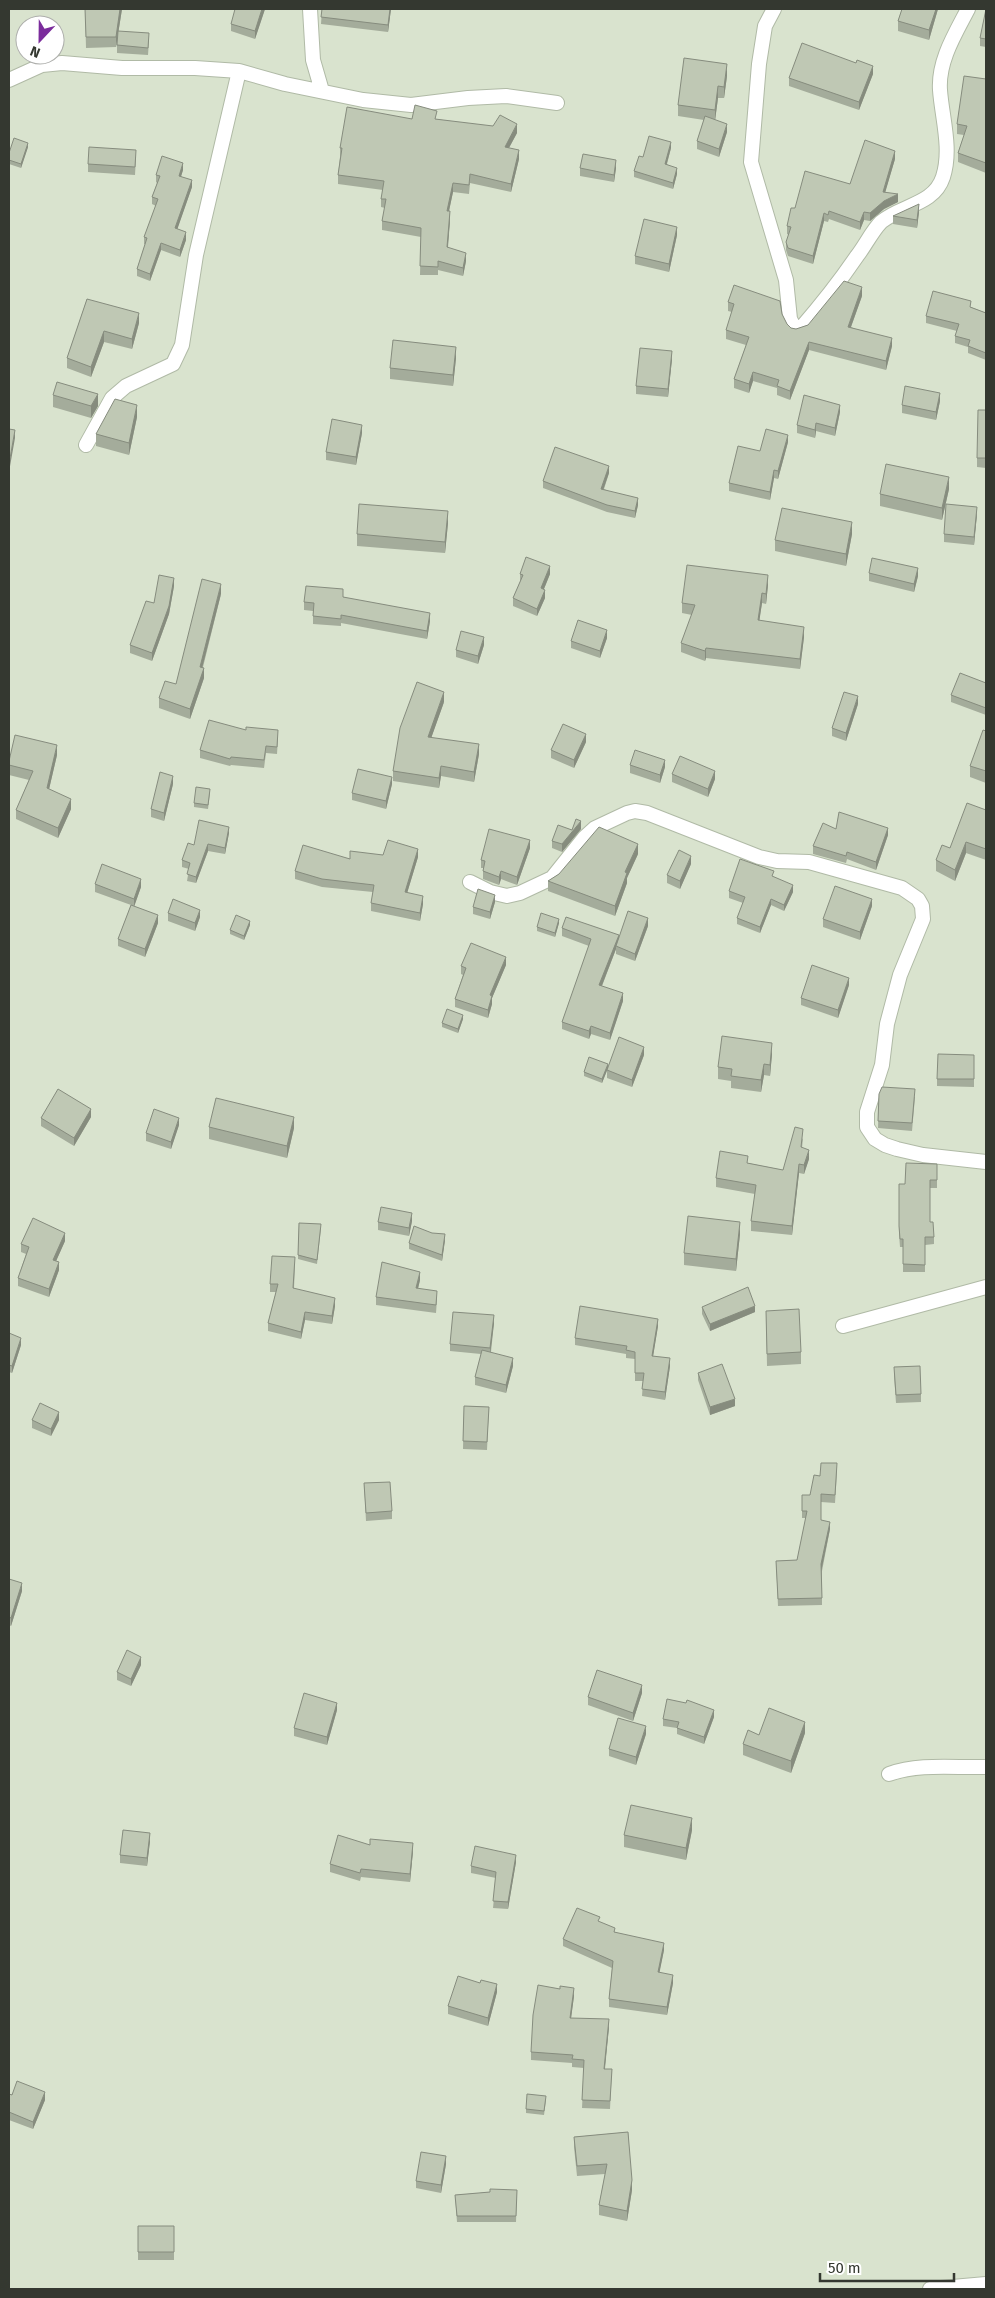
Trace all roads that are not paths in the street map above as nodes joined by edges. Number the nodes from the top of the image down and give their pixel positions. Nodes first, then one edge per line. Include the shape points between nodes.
1 (310, 9) edge
2 (774, 9) edge
3 (968, 9) edge
4 (239, 71) junction
5 (9, 80) edge
6 (322, 91) junction
7 (557, 103) dead end
8 (86, 445) dead end
9 (470, 882) dead end
10 (986, 1162) edge
11 (986, 1287) edge
12 (842, 1326) dead end
13 (986, 1768) edge
14 (889, 1774) dead end
15 (986, 2284) edge
16 (930, 2289) edge

1 - 6 street via 313,60
2 - 3 street via 765,26 759,64 751,162 786,280 791,324 796,329 801,328 826,298 879,225 937,190 944,176 946,158 940,89 943,63
4 - 5 street via 62,63 42,65
4 - 6 street
4 - 8 street via 198,246 182,345 173,364 126,386 112,398
6 - 7 street via 363,100 411,105 506,96
9 - 10 street via 507,896 520,893 552,878 595,828 635,811 648,813 759,857 824,865 912,893 922,906 923,918 900,975 887,1024 882,1065 867,1112 867,1127 875,1139 898,1150
11 - 12 street
13 - 14 street via 921,1767
15 - 16 street

